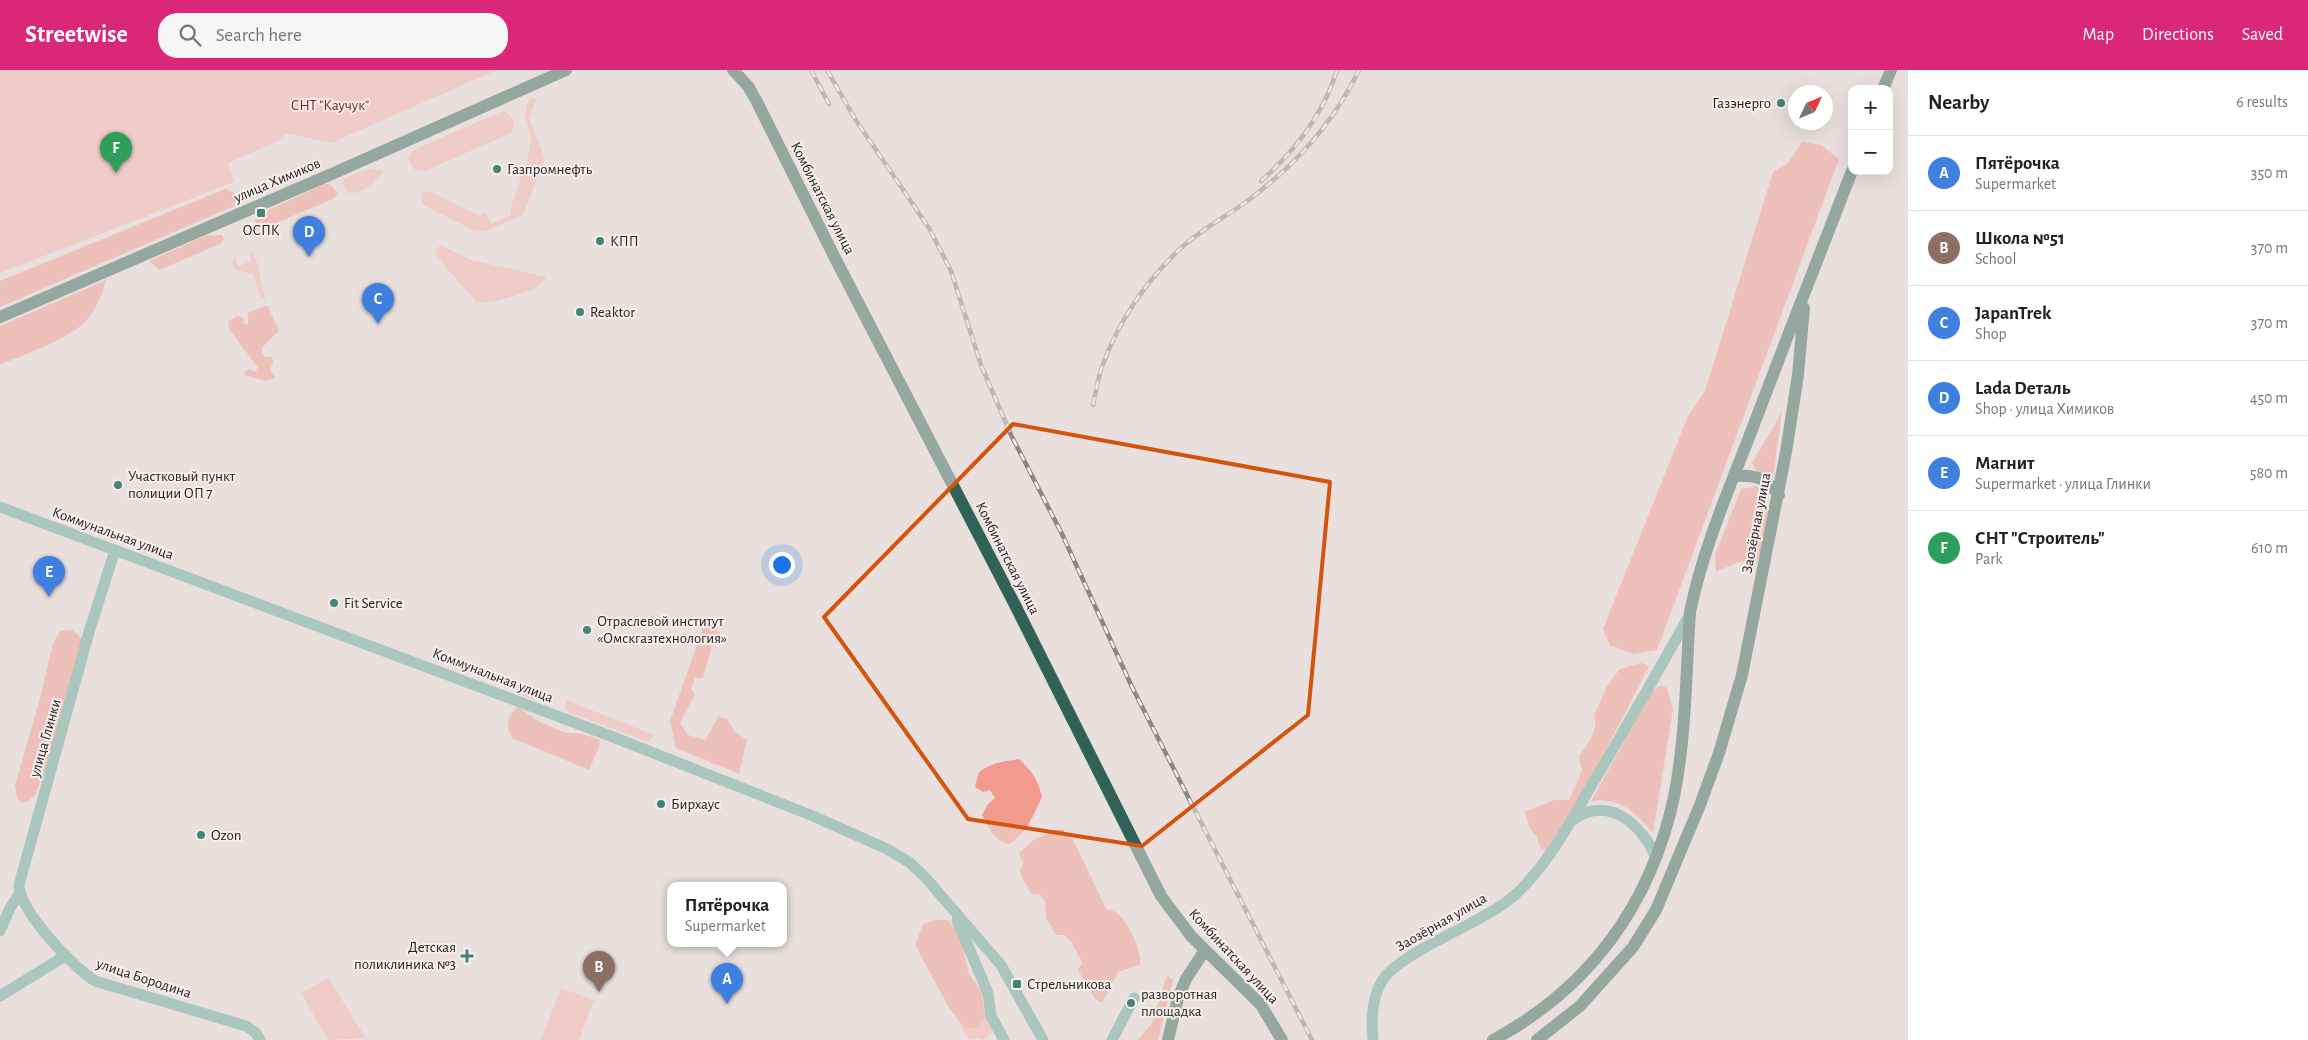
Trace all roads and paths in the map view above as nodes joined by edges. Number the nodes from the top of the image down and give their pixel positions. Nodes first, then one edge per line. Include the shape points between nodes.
1 (566, 70) edge
2 (734, 70) edge
3 (1891, 70) edge
4 (1885, 85) edge
5 (1850, 175) edge
6 (1806, 290) junction
7 (0, 318) edge
8 (1734, 476) junction
9 (1778, 495) junction
10 (0, 507) edge
11 (115, 550) junction
12 (1690, 612) junction
13 (1569, 823) junction
14 (1656, 858) junction
15 (20, 894) junction
16 (952, 909) junction
17 (0, 931) edge
18 (1205, 950) junction
19 (66, 956) junction
20 (0, 996) edge
21 (1134, 998) dead end
22 (260, 1040) edge
23 (1004, 1040) edge
24 (1043, 1040) edge
25 (1112, 1040) edge
26 (1168, 1040) edge
27 (1282, 1040) edge
28 (1373, 1040) edge
29 (1493, 1040) edge
30 (1537, 1040) edge

1 - 7 main road, улица Химиков
2 - 18 main road, Комбинатская улица via 756,100 1161,896
3 - 4 main road
5 - 6 main road
6 - 8 main road, Заозёрная улица
6 - 9 main road, Заозёрная улица via 1798,375
8 - 9 main road via 1763,479
8 - 12 main road, Заозёрная улица via 1707,549
9 - 30 main road, Заозёрная улица via 1735,703 1700,806 1669,882 1633,947 1580,1006
10 - 11 street, Коммунальная улица
11 - 15 street, улица Глинки via 89,632 22,875
11 - 16 street, Коммунальная улица via 462,679 848,831 909,862
12 - 13 street, Заозёрная улица
12 - 14 main road, Заозёрная улица via 1680,753 1674,796
13 - 14 street via 1591,811 1609,812 1625,818 1645,836
13 - 28 street, Заозёрная улица via 1528,882 1509,900 1486,917 1390,971 1374,1001
14 - 29 main road, Заозёрная улица via 1634,906 1617,934 1593,963 1538,1013
15 - 17 street, улица Глинки
15 - 19 street, улица Бородина via 36,921
16 - 23 street, Коммунальная улица via 982,976 991,1016
16 - 24 street, Коммунальная улица via 1001,965
18 - 26 main road via 1178,998
18 - 27 main road, Комбинатская улица via 1261,1005
19 - 20 street
19 - 22 street, улица Бородина via 95,981 246,1026
21 - 25 street

